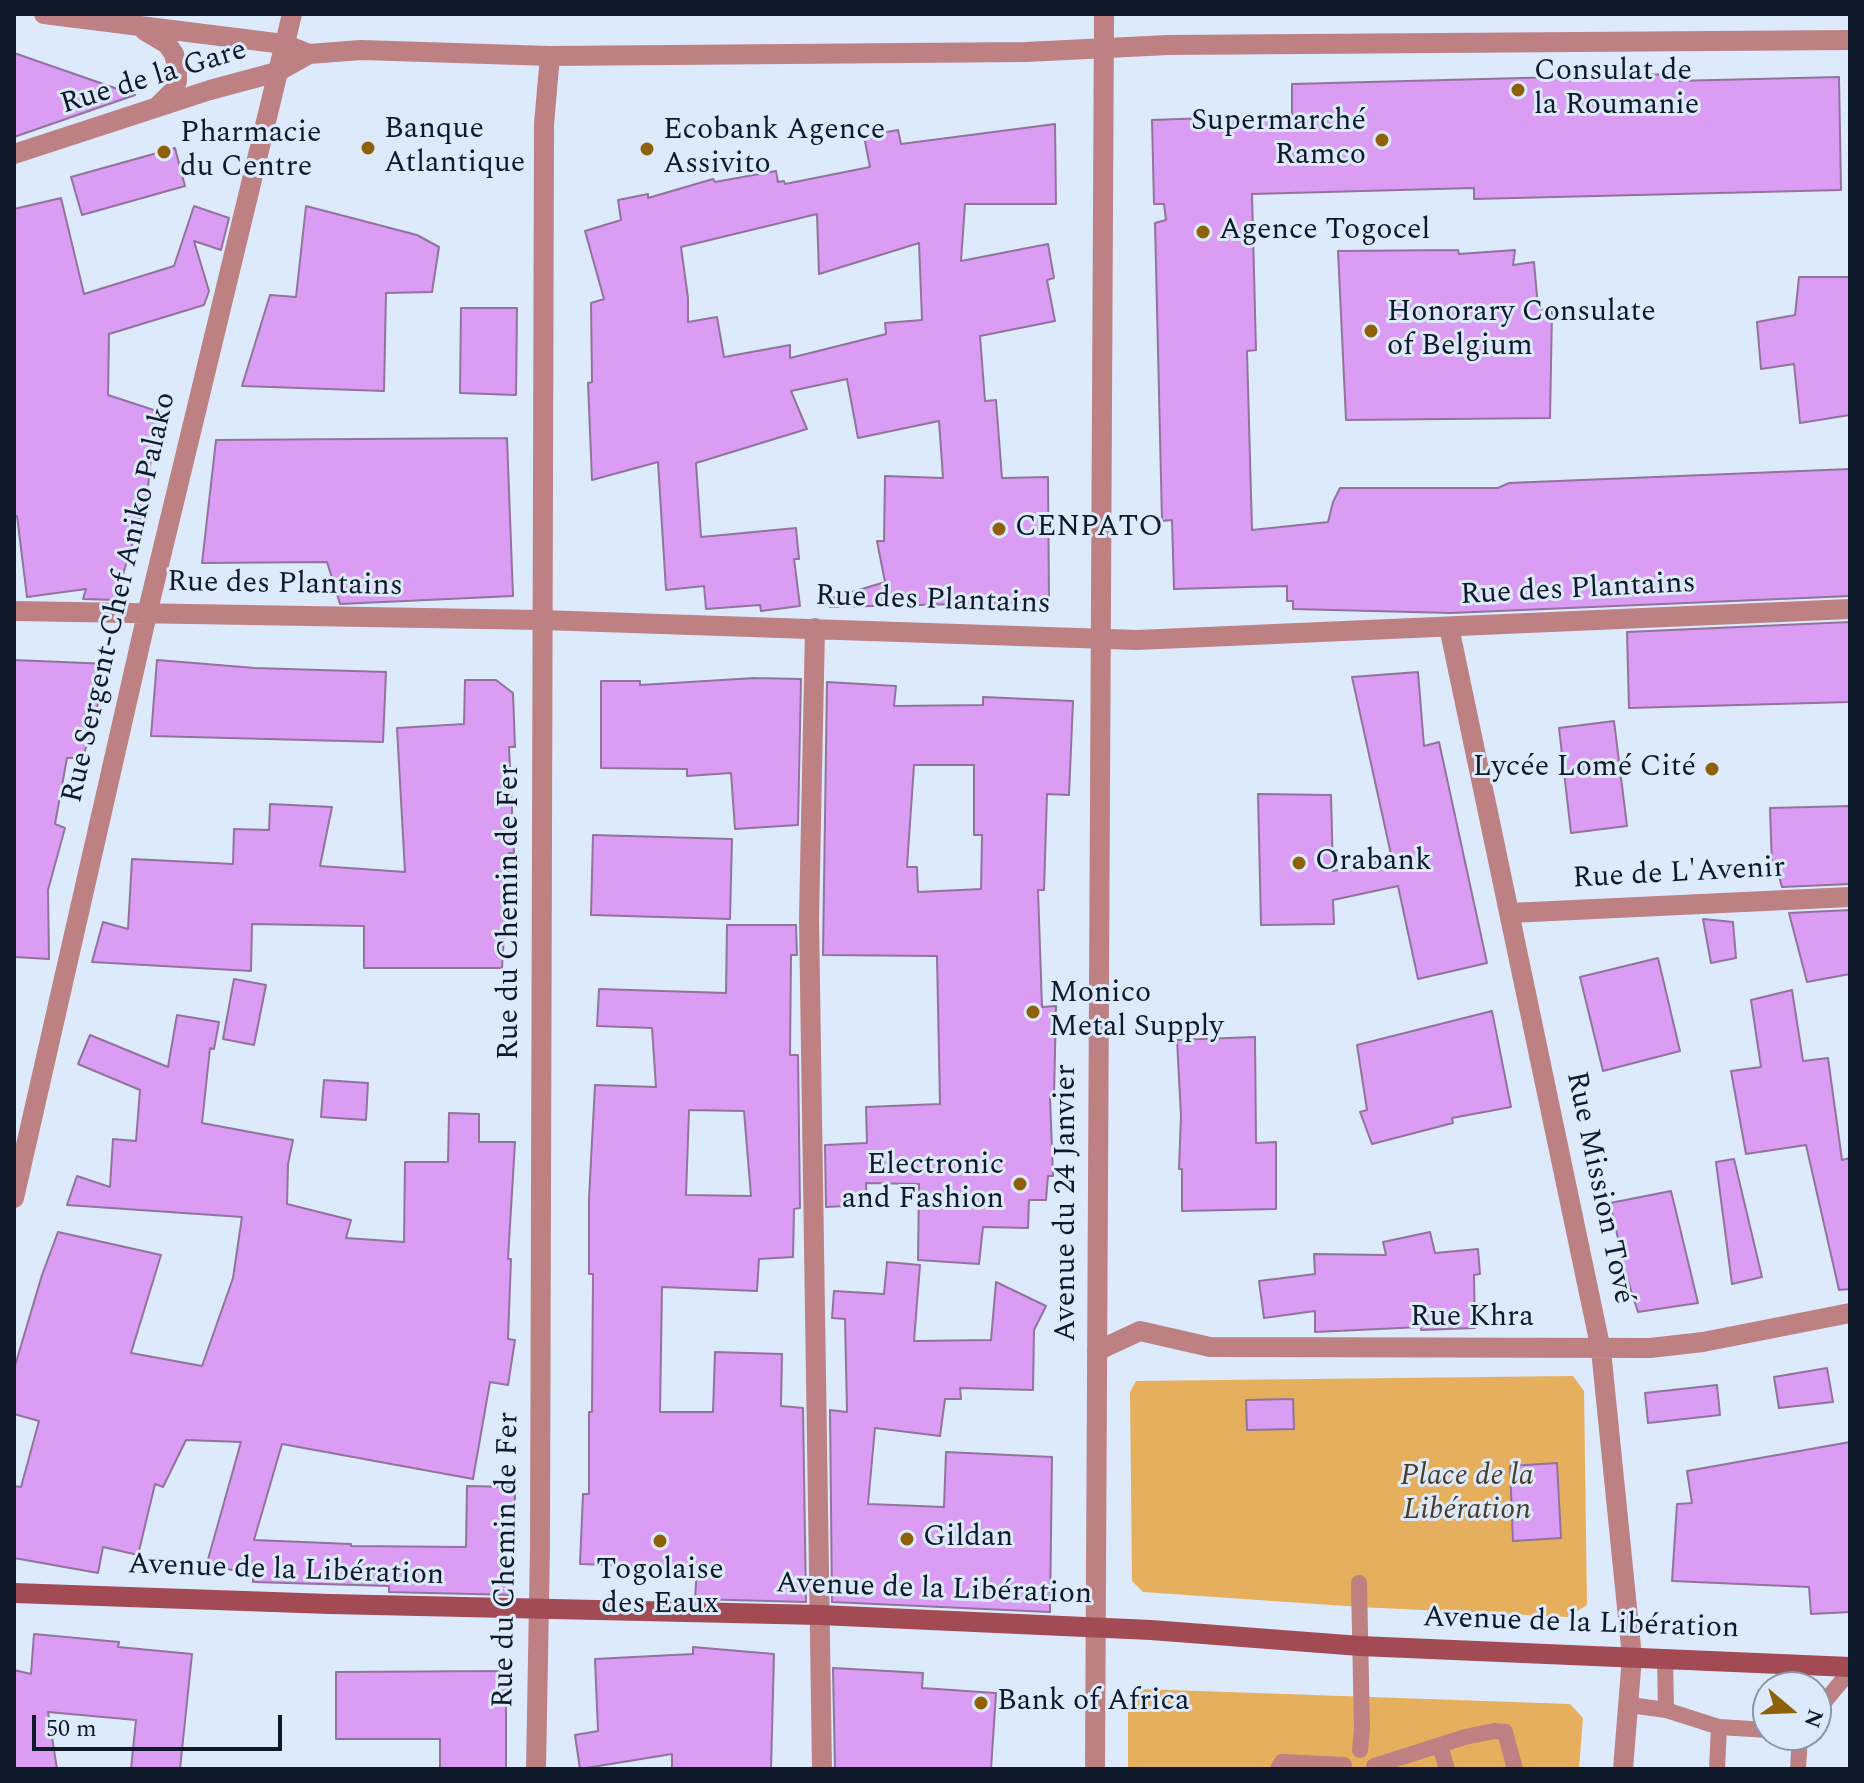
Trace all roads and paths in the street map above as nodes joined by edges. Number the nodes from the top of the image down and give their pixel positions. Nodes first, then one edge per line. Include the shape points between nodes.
1 (44, 14) edge
2 (292, 14) edge
3 (1104, 14) edge
4 (132, 25) junction
5 (1850, 40) edge
6 (284, 44) junction
7 (1103, 47) junction
8 (309, 54) junction
9 (550, 56) junction
10 (277, 72) junction
11 (153, 111) junction
12 (14, 154) edge
13 (1850, 609) edge
14 (14, 611) edge
15 (147, 614) junction
16 (542, 620) junction
17 (1449, 627) junction
18 (815, 628) junction
19 (1100, 638) junction
20 (1850, 897) edge
21 (1510, 913) junction
22 (14, 1198) edge
23 (1850, 1313) edge
24 (1601, 1350) junction
25 (1097, 1351) junction
26 (1359, 1583) dead end
27 (14, 1593) edge
28 (537, 1609) junction
29 (820, 1615) junction
30 (1094, 1627) junction
31 (1360, 1646) junction
32 (1632, 1657) junction
33 (1665, 1659) junction
34 (1850, 1669) edge
35 (1832, 1692) edge
36 (1630, 1705) junction
37 (1666, 1710) junction
38 (1719, 1727) junction
39 (1752, 1729) edge
40 (1440, 1746) junction
41 (1360, 1750) junction
42 (1345, 1767) edge
43 (1374, 1768) edge
44 (536, 1769) edge
45 (822, 1769) edge
46 (1095, 1769) edge
47 (1278, 1769) edge
48 (1447, 1769) edge
49 (1515, 1769) edge
50 (1623, 1769) edge
51 (1717, 1769) edge

1 - 4 street
2 - 6 street, Rue Sergent-Chef Aniko Palako
3 - 7 street
4 - 6 street
4 - 11 street via 167,44 177,66 173,91
5 - 7 street
6 - 8 street
6 - 10 street, Rue Sergent-Chef Aniko Palako
7 - 9 street
7 - 19 street, Avenue du 24 Janvier
8 - 9 street via 361,50
8 - 10 street, Rue de la Gare
9 - 16 street, Rue du Chemin de Fer via 544,124
10 - 11 street, Rue de la Gare
10 - 15 street, Rue Sergent-Chef Aniko Palako
11 - 12 street, Rue de la Gare
13 - 17 street, Rue des Plantains
14 - 15 street, Rue des Plantains
15 - 16 street, Rue des Plantains
15 - 22 street, Rue Sergent-Chef Aniko Palako
16 - 18 street, Rue des Plantains
16 - 28 street, Rue du Chemin de Fer
17 - 19 street, Rue des Plantains
17 - 21 street, Rue Mission Tové
18 - 19 street, Rue des Plantains
18 - 29 street via 809,919
19 - 25 street, Avenue du 24 Janvier
20 - 21 street, Rue de L'Avenir
21 - 24 street, Rue Mission Tové
23 - 24 street, Rue Khra via 1703,1342
24 - 25 street, Rue Khra via 1210,1347 1140,1331
24 - 32 street, Rue Mission Tové
25 - 30 street, Avenue du 24 Janvier
26 - 31 lane
27 - 28 main road, Avenue de la Libération
28 - 29 main road, Avenue de la Libération
28 - 44 street, Rue du Chemin de Fer
29 - 30 main road, Avenue de la Libération
29 - 45 street
30 - 31 main road, Avenue de la Libération
30 - 46 street, Avenue du 24 Janvier
31 - 32 main road, Avenue de la Libération
31 - 41 lane
32 - 33 main road, Avenue de la Libération
32 - 36 street, Rue Mission Tové
33 - 34 main road, Avenue de la Libération
33 - 37 lane
34 - 35 lane
36 - 37 lane
36 - 50 street, Rue Mission Tové
37 - 38 lane
38 - 39 lane
38 - 51 lane
40 - 43 lane
40 - 48 lane
40 - 49 lane via 1505,1732
41 - 42 lane via 1346,1757
41 - 43 lane
42 - 47 lane via 1282,1762

